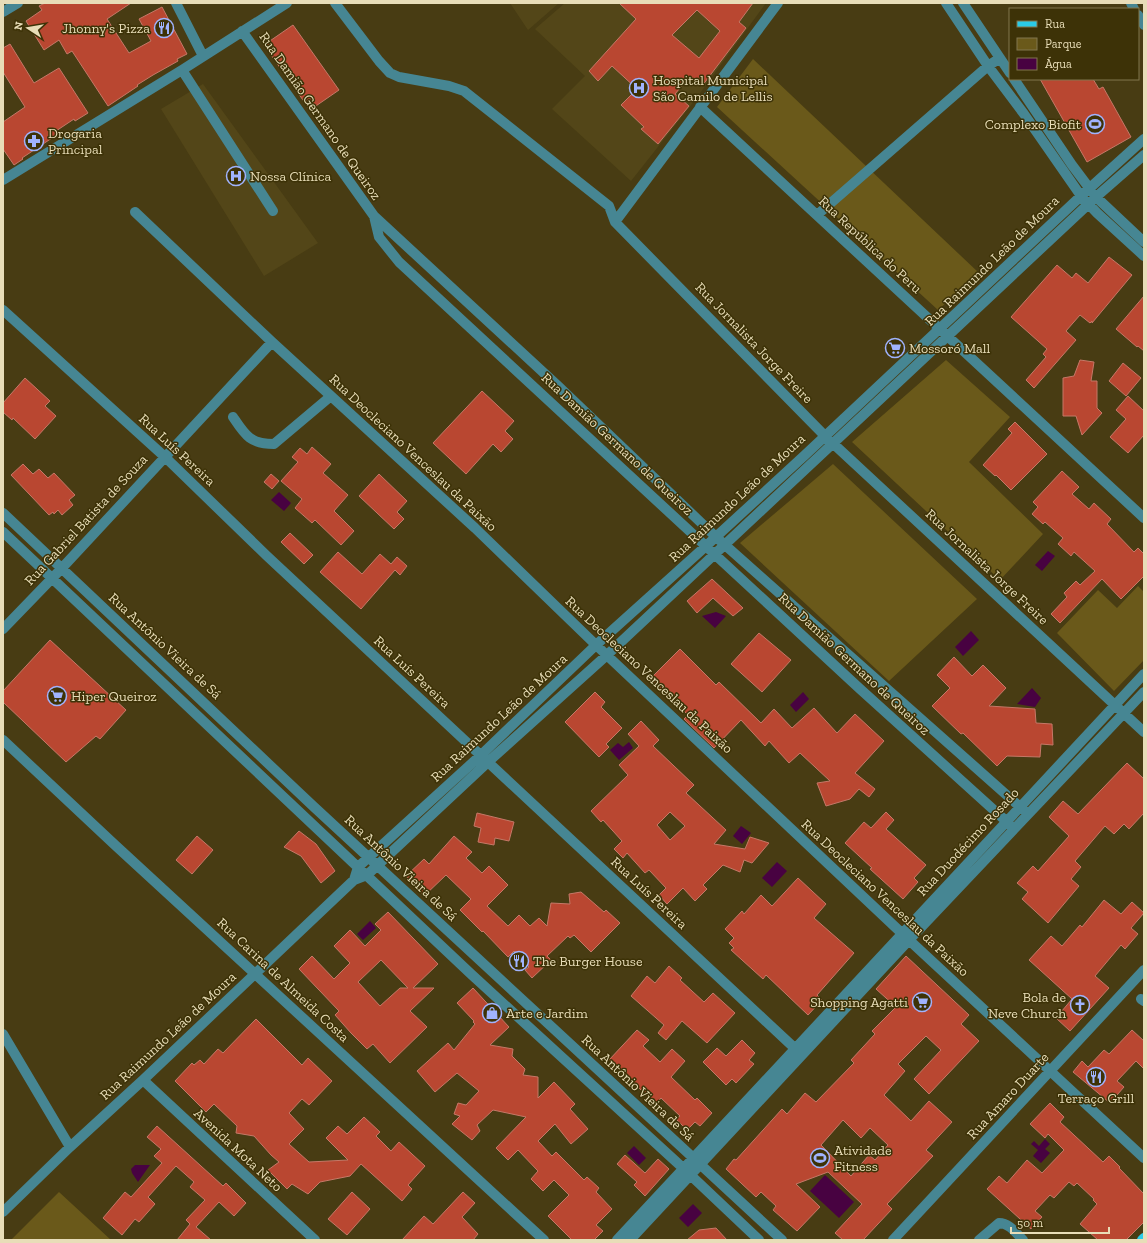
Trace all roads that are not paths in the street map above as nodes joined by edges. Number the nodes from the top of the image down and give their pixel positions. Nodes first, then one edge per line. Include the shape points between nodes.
1 (18, 3) edge
2 (176, 3) edge
3 (287, 3) edge
4 (334, 3) edge
5 (778, 3) edge
6 (946, 3) edge
7 (963, 3) edge
8 (3, 12) edge
9 (242, 31) junction
10 (203, 56) junction
11 (1000, 58) junction
12 (988, 66) junction
13 (182, 70) junction
14 (1009, 72) edge
15 (1015, 80) edge
16 (700, 107) junction
17 (1144, 138) edge
18 (1144, 155) edge
19 (3, 180) edge
20 (1090, 188) junction
21 (1081, 196) junction
22 (1096, 197) junction
23 (1088, 205) junction
24 (273, 211) dead end
25 (135, 212) dead end
26 (817, 215) junction
27 (374, 216) junction
28 (615, 222) junction
29 (1144, 242) edge
30 (1144, 256) edge
31 (3, 310) edge
32 (940, 330) junction
33 (948, 337) junction
34 (272, 342) junction
35 (558, 386) junction
36 (332, 396) junction
37 (546, 398) junction
38 (233, 417) dead end
39 (825, 436) junction
40 (833, 444) junction
41 (165, 456) junction
42 (3, 513) edge
43 (1144, 518) edge
44 (3, 532) edge
45 (716, 537) junction
46 (724, 544) junction
47 (710, 550) junction
48 (62, 568) junction
49 (51, 579) junction
50 (3, 629) edge
51 (596, 645) junction
52 (607, 655) junction
53 (1144, 674) edge
54 (1144, 692) edge
55 (1114, 706) junction
56 (1124, 714) junction
57 (1144, 732) edge
58 (3, 740) edge
59 (480, 755) junction
60 (488, 762) junction
61 (1020, 806) junction
62 (1028, 814) junction
63 (1006, 821) junction
64 (1013, 829) junction
65 (369, 858) junction
66 (377, 865) junction
67 (358, 867) junction
68 (366, 875) junction
69 (354, 880) junction
70 (905, 937) junction
71 (1144, 970) edge
72 (254, 974) junction
73 (3, 1034) edge
74 (799, 1052) junction
75 (1050, 1071) junction
76 (143, 1080) junction
77 (70, 1147) junction
78 (693, 1158) junction
79 (1144, 1158) edge
80 (701, 1165) junction
81 (683, 1168) junction
82 (691, 1176) junction
83 (3, 1212) edge
84 (315, 1240) edge
85 (544, 1240) edge
86 (617, 1240) edge
87 (630, 1240) edge
88 (759, 1240) edge
89 (782, 1240) edge
90 (892, 1240) edge
91 (979, 1240) edge
92 (1023, 1240) edge

1 - 8 street
2 - 10 street
3 - 9 street
4 - 28 street, Rua Jornalista Jorge Freire via 390,72 399,77 464,91 609,206
5 - 16 street
6 - 12 street
7 - 11 street
9 - 10 street
9 - 27 street, Rua Damião Germano de Queiroz
10 - 13 street
11 - 12 street
11 - 14 street
12 - 21 street
12 - 26 street
13 - 19 street
13 - 24 street
15 - 20 street
16 - 26 street, Rua República do Peru
16 - 28 street
17 - 20 street, Rua Raimundo Leão de Moura
18 - 22 street, Rua Raimundo Leão de Moura
20 - 21 street, Rua Raimundo Leão de Moura
20 - 22 street
21 - 23 street
21 - 32 street, Rua Raimundo Leão de Moura
22 - 23 street, Rua Raimundo Leão de Moura
22 - 29 street
23 - 30 street
23 - 33 street, Rua Raimundo Leão de Moura
25 - 34 street, Rua Deocleciano Venceslau da Paixão
26 - 32 street, Rua República do Peru
27 - 35 street, Rua Damião Germano de Queiroz
27 - 37 street, Rua Damião Germano de Queiroz via 379,237 399,262
28 - 39 street, Rua Jornalista Jorge Freire
31 - 41 street, Rua Luís Pereira
32 - 33 street, Rua República do Peru
32 - 39 street, Rua Raimundo Leão de Moura
33 - 40 street, Rua Raimundo Leão de Moura
33 - 43 street, Rua República do Peru
34 - 36 street, Rua Deocleciano Venceslau da Paixão
34 - 41 street, Rua Gabriel Batista de Souza
35 - 37 street
35 - 45 street, Rua Damião Germano de Queiroz
36 - 38 street via 274,444 252,440 244,434
36 - 51 street, Rua Deocleciano Venceslau da Paixão via 475,528
37 - 47 street, Rua Damião Germano de Queiroz
39 - 40 street, Rua Jornalista Jorge Freire
39 - 45 street, Rua Raimundo Leão de Moura
40 - 46 street, Rua Raimundo Leão de Moura
40 - 55 street, Rua Jornalista Jorge Freire
41 - 48 street, Rua Gabriel Batista de Souza
41 - 59 street, Rua Luís Pereira via 273,562
42 - 48 street, Rua Antônio Vieira de Sá
44 - 49 street, Rua Antônio Vieira de Sá
45 - 46 street, Rua Damião Germano de Queiroz
45 - 47 street, Rua Raimundo Leão de Moura
46 - 47 street, Rua Raimundo Leão de Moura
46 - 61 street, Rua Damião Germano de Queiroz
47 - 51 street, Rua Raimundo Leão de Moura
47 - 52 street, Rua Raimundo Leão de Moura
47 - 63 street, Rua Damião Germano de Queiroz
48 - 49 street, Rua Gabriel Batista de Souza
48 - 65 street, Rua Antônio Vieira de Sá
49 - 50 street, Rua Gabriel Batista de Souza
49 - 67 street, Rua Antônio Vieira de Sá
51 - 52 street, Rua Deocleciano Venceslau da Paixão
51 - 59 street, Rua Raimundo Leão de Moura
52 - 60 street, Rua Raimundo Leão de Moura
52 - 70 street, Rua Deocleciano Venceslau da Paixão
53 - 55 street, Rua Duodécimo Rosado
54 - 56 street, Rua Duodécimo Rosado
55 - 56 street, Rua Jornalista Jorge Freire
55 - 61 street, Rua Duodécimo Rosado
56 - 57 street, Rua Jornalista Jorge Freire
56 - 62 street, Rua Duodécimo Rosado
58 - 72 street, Rua Carina de Almeida Costa
59 - 60 street, Rua Luís Pereira
59 - 65 street, Rua Raimundo Leão de Moura
60 - 66 street, Rua Raimundo Leão de Moura
60 - 74 street, Rua Luís Pereira
61 - 62 street, Rua Damião Germano de Queiroz
61 - 63 street, Rua Duodécimo Rosado
62 - 64 street, Rua Duodécimo Rosado
63 - 64 street, Rua Damião Germano de Queiroz
63 - 70 street, Rua Duodécimo Rosado
64 - 70 street, Rua Duodécimo Rosado
65 - 66 street, Rua Antônio Vieira de Sá
65 - 67 street, Rua Raimundo Leão de Moura
66 - 68 street, Rua Raimundo Leão de Moura
66 - 78 street, Rua Antônio Vieira de Sá
67 - 68 street, Rua Antônio Vieira de Sá
67 - 69 street, Rua Raimundo Leão de Moura
68 - 69 street, Rua Raimundo Leão de Moura
68 - 81 street, Rua Antônio Vieira de Sá
69 - 72 street, Rua Raimundo Leão de Moura
70 - 74 street, Rua Duodécimo Rosado
70 - 75 street, Rua Deocleciano Venceslau da Paixão
71 - 75 street, Rua Amaro Duarte
72 - 76 street, Rua Raimundo Leão de Moura
72 - 85 street, Rua Carina de Almeida Costa
73 - 77 street
74 - 78 street, Rua Duodécimo Rosado
74 - 80 street, Rua Duodécimo Rosado
75 - 79 street, Rua Deocleciano Venceslau da Paixão
75 - 90 street, Rua Amaro Duarte
76 - 77 street, Rua Raimundo Leão de Moura
76 - 84 street, Avenida Mota Neto
77 - 83 street, Rua Raimundo Leão de Moura
78 - 80 street, Rua Antônio Vieira de Sá
78 - 81 street, Rua Duodécimo Rosado
80 - 82 street, Rua Duodécimo Rosado
80 - 89 street, Rua Antônio Vieira de Sá
81 - 82 street, Rua Antônio Vieira de Sá
81 - 86 street, Rua Duodécimo Rosado
82 - 87 street, Rua Duodécimo Rosado
82 - 88 street, Rua Antônio Vieira de Sá
91 - 92 street via 999,1223 1004,1223

